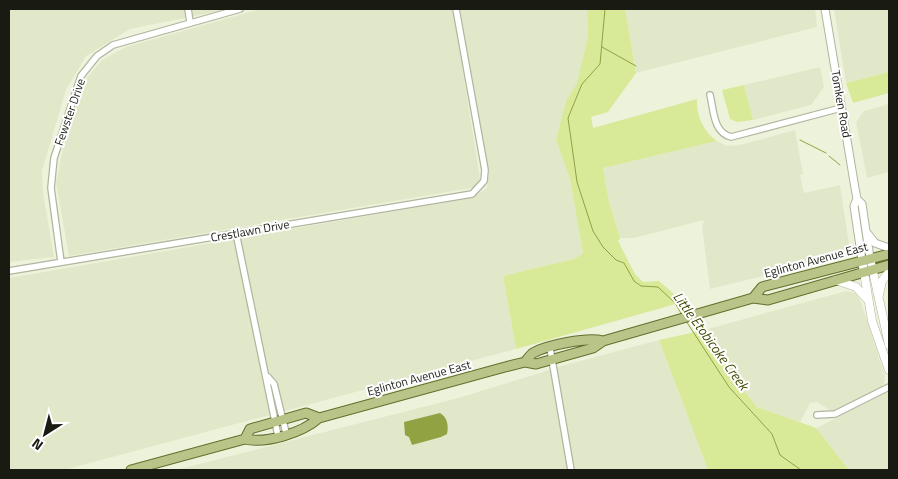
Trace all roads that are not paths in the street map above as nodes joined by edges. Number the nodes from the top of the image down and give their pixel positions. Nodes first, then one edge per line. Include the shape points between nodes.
1 (188, 9) edge
2 (240, 9) edge
3 (456, 9) edge
4 (825, 9) edge
5 (190, 22) junction
6 (710, 95) dead end
7 (841, 108) junction
8 (858, 199) junction
9 (867, 232) junction
10 (236, 233) junction
11 (889, 248) edge
12 (889, 254) edge
13 (866, 259) junction
14 (61, 262) junction
15 (889, 265) edge
16 (868, 270) junction
17 (9, 271) edge
18 (889, 272) edge
19 (834, 280) junction
20 (753, 298) junction
21 (869, 301) junction
22 (878, 302) junction
23 (603, 340) junction
24 (889, 345) edge
25 (550, 348) junction
26 (553, 359) junction
27 (525, 362) junction
28 (889, 370) edge
29 (889, 387) edge
30 (817, 415) dead end
31 (318, 418) junction
32 (279, 421) junction
33 (282, 434) junction
34 (245, 438) junction
35 (131, 470) edge
36 (571, 470) edge

1 - 5 street
2 - 5 street, Fewster Drive
3 - 10 street, Crestlawn Drive via 485,170 484,181 472,194
4 - 7 street, Tomken Road
5 - 14 street, Fewster Drive via 113,45 97,56 81,76 52,169 51,188
6 - 7 street via 717,128 731,137
7 - 8 street, Tomken Road
8 - 9 street, Tomken Road via 862,204
8 - 13 street, Tomken Road via 854,206
9 - 11 street via 875,243
9 - 13 street, Tomken Road
10 - 14 street, Crestlawn Drive
10 - 32 street via 268,377 274,384
12 - 13 main road, Eglinton Avenue East
13 - 16 main road, Tomken Road
13 - 20 main road, Eglinton Avenue East via 762,287
14 - 17 street, Crestlawn Drive
15 - 16 main road, Eglinton Avenue East
16 - 19 main road, Eglinton Avenue East
16 - 21 main road, Tomken Road
16 - 22 main road, Tomken Road
18 - 22 main road via 882,281
19 - 20 main road, Eglinton Avenue East via 768,300
19 - 21 main road via 856,287
20 - 23 main road, Eglinton Avenue East
21 - 28 main road, Tomken Road via 877,338
22 - 24 main road, Tomken Road
23 - 25 main road, Eglinton Avenue East via 592,338
23 - 26 main road, Eglinton Avenue East via 593,348
25 - 26 street
25 - 27 main road, Eglinton Avenue East via 533,354
26 - 27 main road, Eglinton Avenue East via 536,364
26 - 36 street
27 - 31 main road, Eglinton Avenue East
29 - 30 street via 835,414
31 - 32 main road, Eglinton Avenue East via 306,413
31 - 33 main road, Eglinton Avenue East via 309,427
32 - 33 street
32 - 34 main road, Eglinton Avenue East via 250,430
33 - 34 main road, Eglinton Avenue East via 256,441
34 - 35 main road, Eglinton Avenue East

